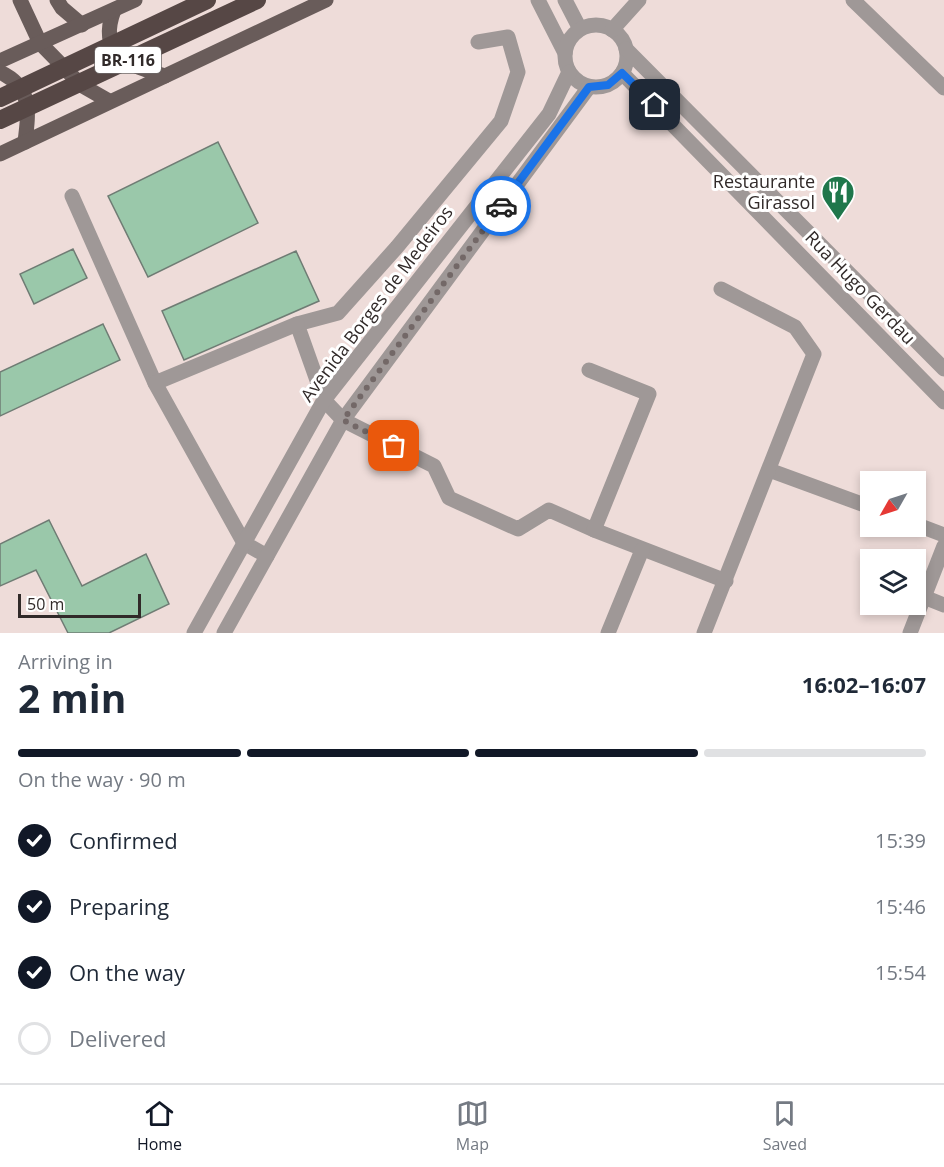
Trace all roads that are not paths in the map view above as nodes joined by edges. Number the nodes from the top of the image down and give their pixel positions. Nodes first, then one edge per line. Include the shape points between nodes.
1 (20, 0) edge
2 (57, 0) edge
3 (135, 0) edge
4 (207, 0) edge
5 (257, 0) edge
6 (326, 0) edge
7 (537, 0) edge
8 (565, 0) edge
9 (639, 0) edge
10 (853, 0) edge
11 (114, 10) junction
12 (82, 25) junction
13 (580, 29) junction
14 (612, 30) junction
15 (478, 42) dead end
16 (40, 43) junction
17 (626, 49) junction
18 (565, 53) junction
19 (0, 61) edge
20 (0, 72) edge
21 (569, 72) junction
22 (622, 73) junction
23 (165, 76) junction
24 (589, 87) junction
25 (944, 88) edge
26 (0, 98) edge
27 (109, 101) junction
28 (0, 120) edge
29 (707, 131) junction
30 (25, 142) junction
31 (694, 145) junction
32 (0, 154) edge
33 (72, 196) dead end
34 (818, 243) junction
35 (805, 258) junction
36 (721, 289) dead end
37 (297, 324) junction
38 (944, 369) edge
39 (590, 370) dead end
40 (155, 383) junction
41 (324, 400) junction
42 (944, 402) edge
43 (343, 420) junction
44 (769, 470) junction
45 (860, 503) edge
46 (926, 528) edge
47 (594, 530) junction
48 (944, 535) edge
49 (244, 543) junction
50 (944, 546) edge
51 (642, 550) junction
52 (267, 556) junction
53 (726, 581) junction
54 (926, 592) edge
55 (926, 598) edge
56 (944, 605) edge
57 (917, 615) edge
58 (194, 633) edge
59 (224, 633) edge
60 (608, 633) edge
61 (704, 633) edge
62 (910, 633) edge

1 - 16 main road
2 - 12 main road
3 - 11 main road
4 - 26 highway, BR-116, bridge
5 - 28 highway, BR-116, bridge
6 - 23 main road
7 - 18 street
8 - 13 street
9 - 14 street
10 - 25 street
11 - 12 main road
11 - 23 main road via 108,33 115,51 135,68
12 - 16 main road
13 - 14 street via 596,25
13 - 18 street via 567,44
14 - 17 street
15 - 37 street via 508,37 518,72 501,121 338,313
16 - 19 main road
16 - 27 main road via 81,85
17 - 22 street
17 - 29 street, Rua Hugo Gerdau
18 - 21 street
20 - 30 main road via 20,86 26,97
21 - 24 street
21 - 41 street, Avenida Borges de Medeiros via 549,114
22 - 24 street via 608,85
22 - 31 street, Rua Hugo Gerdau
23 - 27 main road
24 - 43 street
27 - 30 main road
29 - 31 street
29 - 34 street, Rua Hugo Gerdau
30 - 32 main road
31 - 35 street, Rua Hugo Gerdau
33 - 40 street
34 - 35 street
34 - 38 street, Rua Hugo Gerdau
35 - 42 street, Rua Hugo Gerdau
36 - 44 street via 795,327 814,354
37 - 40 street
37 - 41 street
39 - 47 street via 649,394
40 - 49 street
41 - 43 street
41 - 49 street, Avenida Borges de Medeiros
43 - 47 street via 435,466 449,498 518,529 549,510
43 - 52 street
44 - 45 street
44 - 53 street
46 - 48 street
47 - 51 street
49 - 52 street
49 - 58 street, Avenida Borges de Medeiros
50 - 54 street
51 - 53 street
51 - 60 street
52 - 59 street
53 - 61 street
55 - 56 street
57 - 62 street

